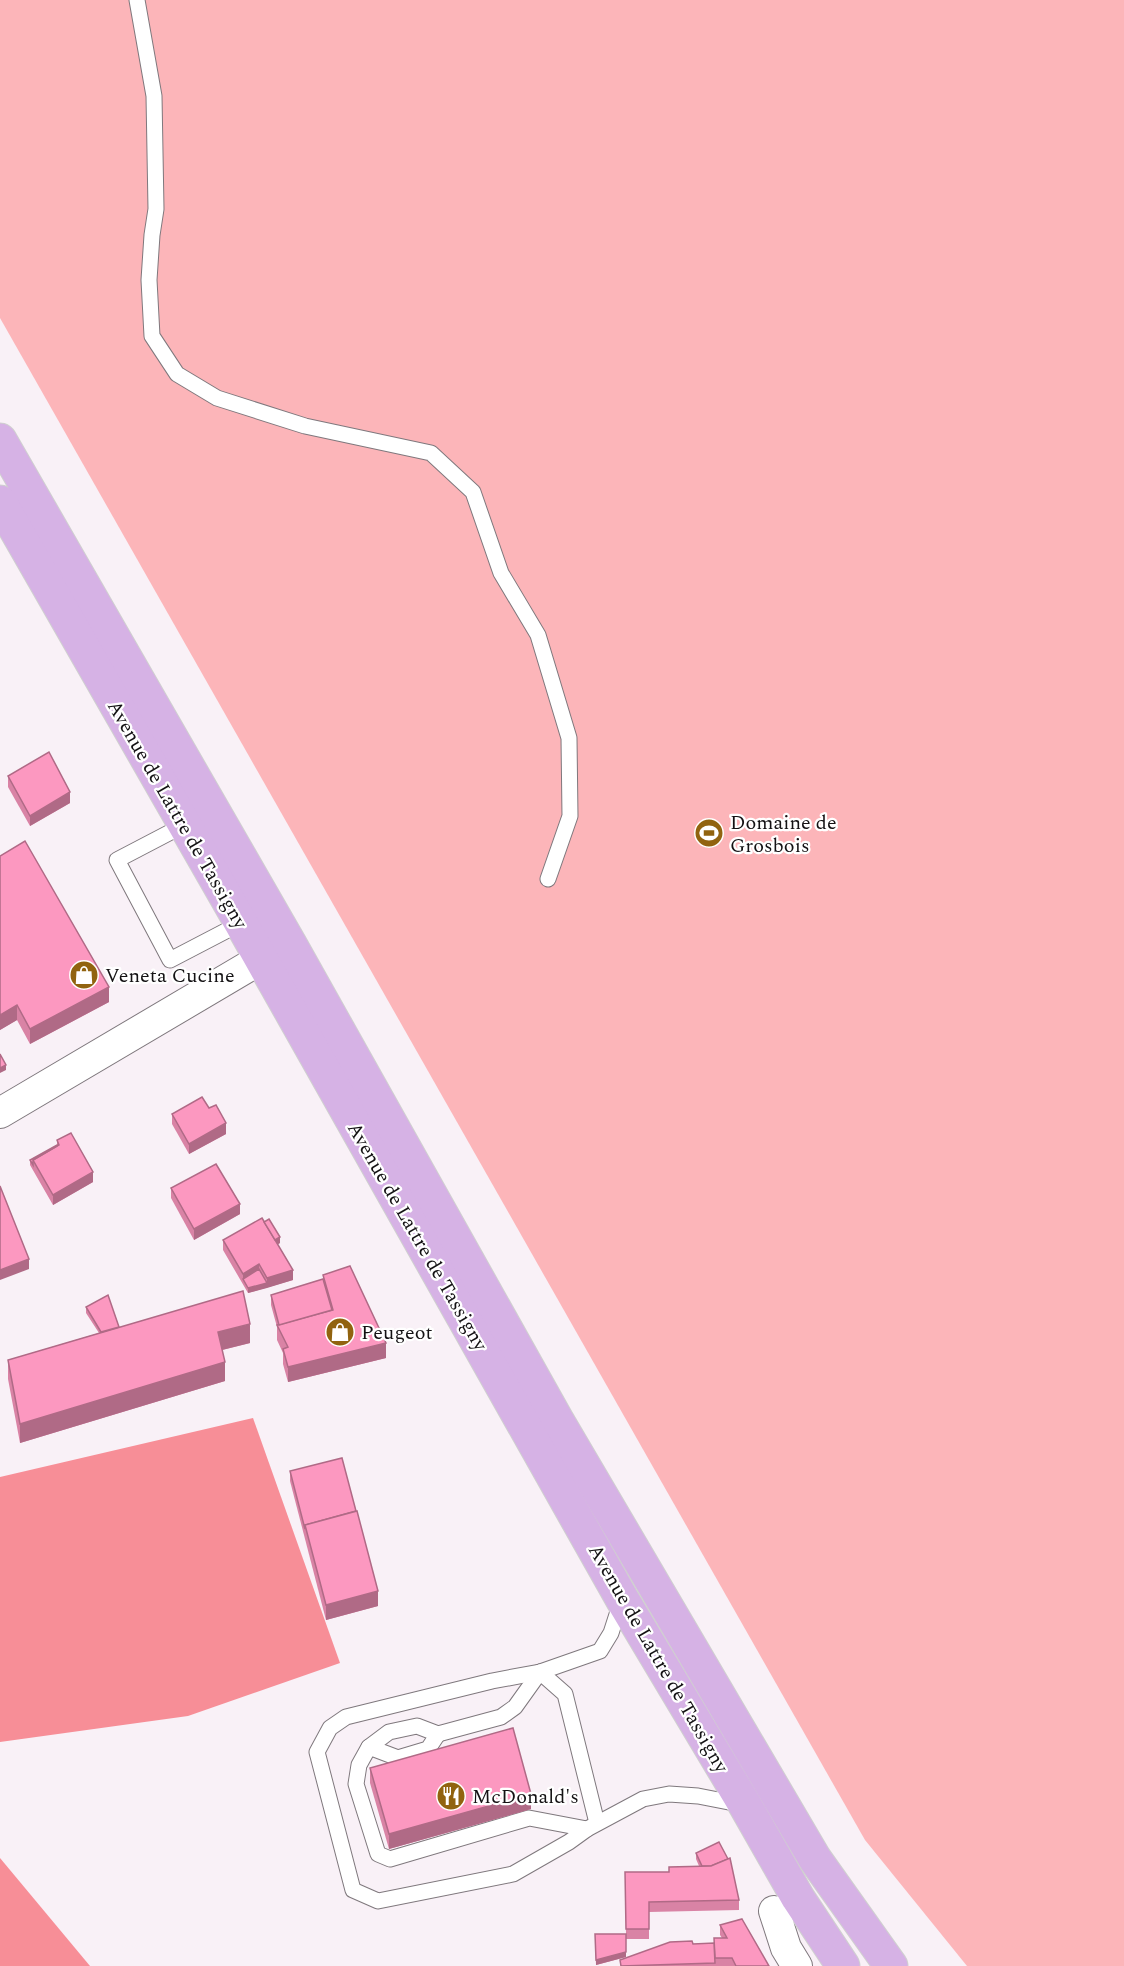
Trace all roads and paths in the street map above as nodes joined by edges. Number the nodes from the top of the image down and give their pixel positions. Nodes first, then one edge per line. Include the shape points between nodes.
1 (137, 0) edge
2 (0, 440) edge
3 (0, 502) edge
4 (184, 825) junction
5 (548, 879) dead end
6 (241, 923) junction
7 (261, 959) junction
8 (0, 1113) edge
9 (622, 1599) junction
10 (540, 1672) junction
11 (438, 1734) junction
12 (369, 1747) junction
13 (745, 1805) junction
14 (592, 1826) junction
15 (774, 1911) dead end
16 (797, 1966) edge
17 (843, 1966) edge
18 (891, 1966) edge

1 - 5 lane via 154,96 156,208 149,280 152,336 177,374 217,398 305,426 431,453 473,492 501,573 538,636 568,738 570,816
2 - 18 main road via 557,1420 814,1859
3 - 4 main road, Avenue de Lattre de Tassigny
4 - 6 main road, Avenue de Lattre de Tassigny
4 - 6 lane via 117,860 170,960
6 - 7 main road, Avenue de Lattre de Tassigny
7 - 8 street
7 - 9 main road, Avenue de Lattre de Tassigny
9 - 10 lane via 611,1633 600,1651
9 - 13 main road, Avenue de Lattre de Tassigny
10 - 11 lane via 515,1707 501,1717
10 - 14 lane via 565,1694
10 - 14 lane via 492,1680 346,1717 330,1728 317,1752 353,1890 378,1901 513,1874
11 - 12 lane via 417,1726 389,1732
11 - 12 lane via 428,1749 398,1758
12 - 14 lane via 359,1765 356,1784 378,1854 390,1859 529,1818
13 - 14 lane via 669,1794 643,1799
13 - 17 main road, Avenue de Lattre de Tassigny via 798,1898
15 - 16 street via 786,1948

